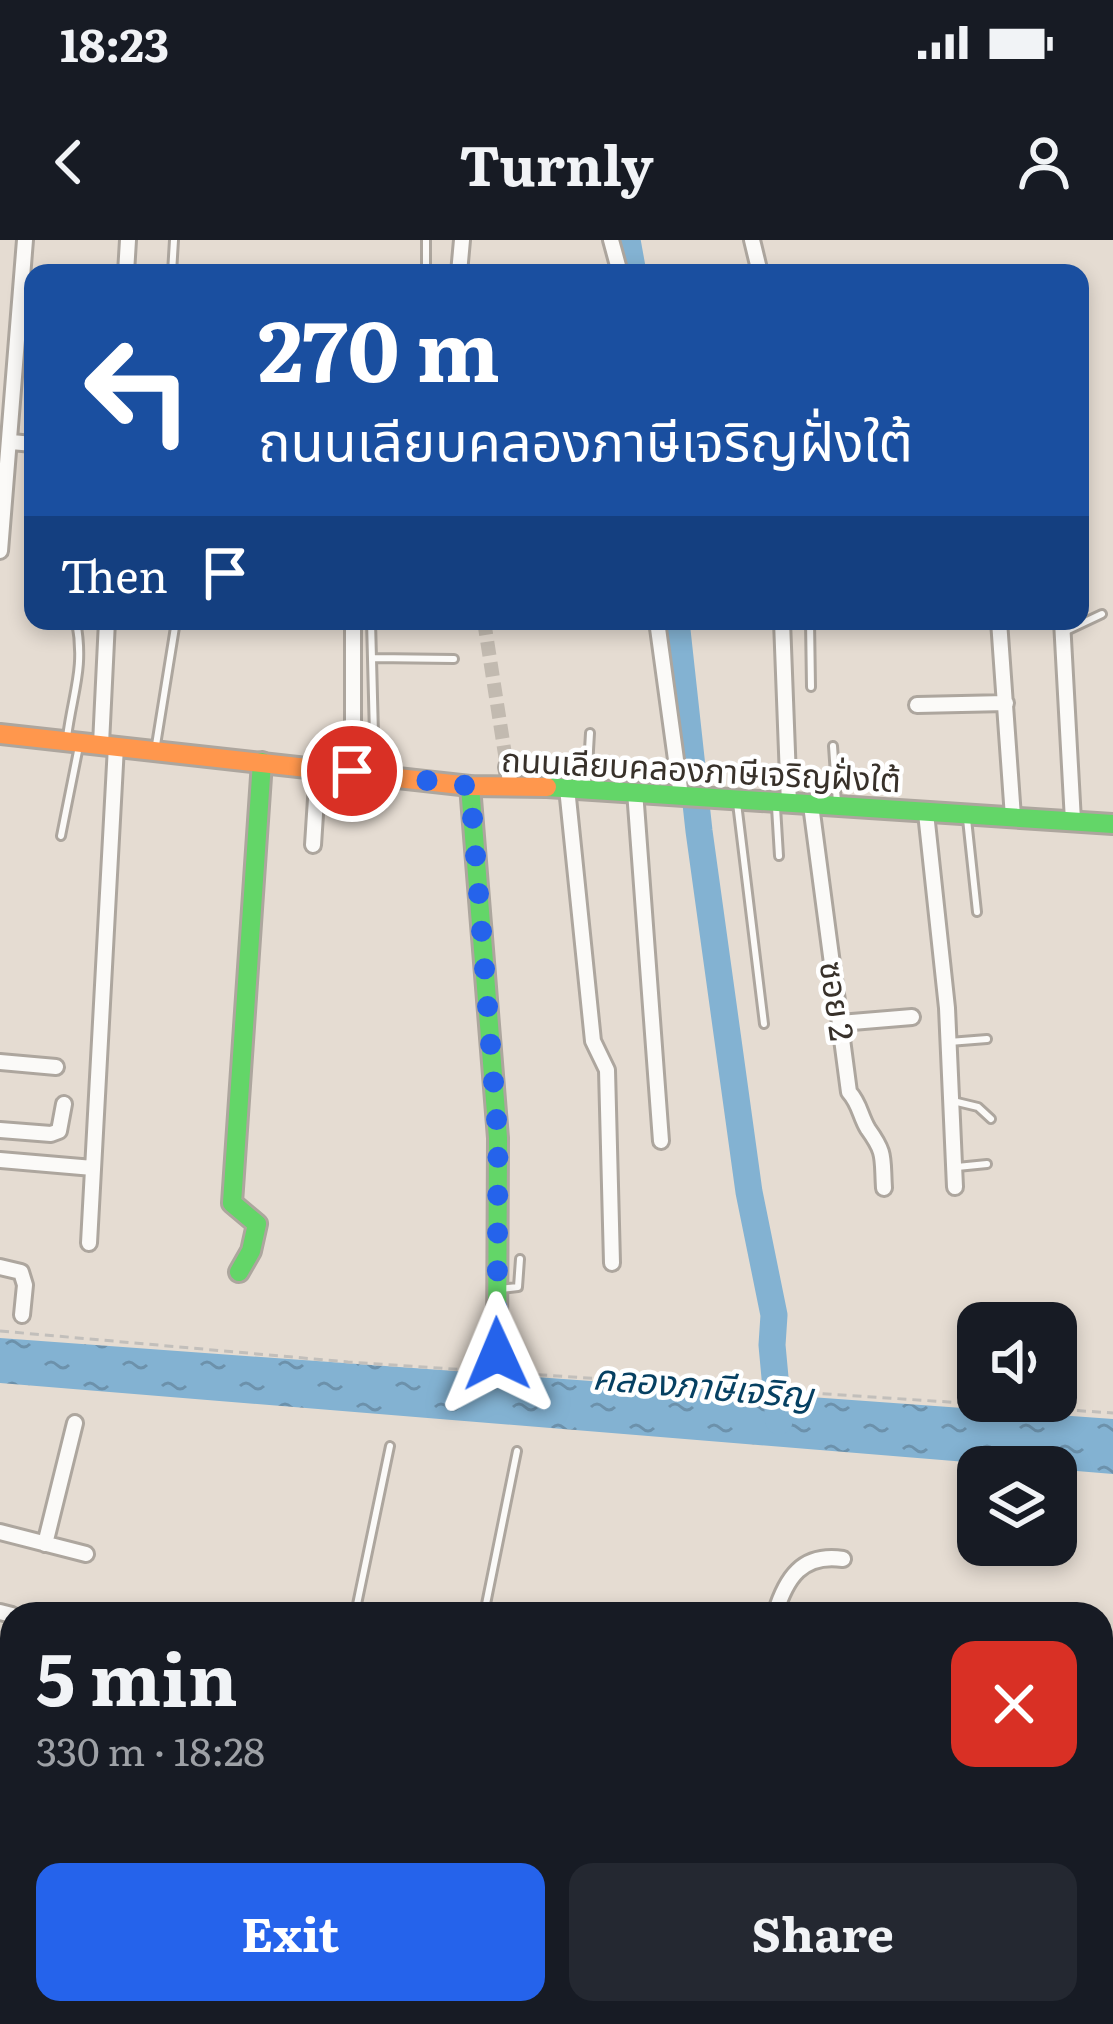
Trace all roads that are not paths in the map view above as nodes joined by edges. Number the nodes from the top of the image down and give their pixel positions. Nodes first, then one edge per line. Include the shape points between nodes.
1 (25, 240) edge
2 (10, 442) junction
3 (24, 443) edge
4 (0, 550) edge
5 (1102, 614) dead end
6 (1089, 618) edge
7 (77, 630) edge
8 (107, 630) edge
9 (175, 630) edge
10 (352, 630) edge
11 (371, 630) edge
12 (659, 630) edge
13 (782, 630) edge
14 (810, 630) edge
15 (1000, 630) edge
16 (1063, 630) edge
17 (373, 658) junction
18 (454, 659) dead end
19 (811, 688) dead end
20 (1006, 703) junction
21 (916, 705) dead end
22 (590, 733) dead end
23 (0, 734) edge
24 (73, 741) junction
25 (109, 745) junction
26 (833, 746) dead end
27 (155, 749) junction
28 (262, 762) junction
29 (507, 767) tunnel mouth
30 (318, 768) junction
31 (352, 771) junction
32 (375, 775) junction
33 (470, 786) junction
34 (512, 788) junction
35 (576, 788) junction
36 (635, 791) junction
37 (690, 796) junction
38 (737, 800) junction
39 (782, 804) junction
40 (811, 805) junction
41 (838, 807) junction
42 (926, 813) junction
43 (967, 815) junction
44 (1013, 818) junction
45 (1073, 821) junction
46 (1113, 824) edge
47 (61, 836) dead end
48 (314, 844) dead end
49 (779, 856) dead end
50 (977, 912) dead end
51 (912, 1017) dead end
52 (840, 1023) junction
53 (764, 1024) dead end
54 (987, 1039) dead end
55 (949, 1042) junction
56 (0, 1062) edge
57 (56, 1067) dead end
58 (953, 1101) junction
59 (64, 1104) dead end
60 (991, 1119) dead end
61 (0, 1130) edge
62 (661, 1141) dead end
63 (0, 1160) edge
64 (987, 1164) dead end
65 (958, 1167) junction
66 (93, 1168) junction
67 (956, 1186) dead end
68 (884, 1188) dead end
69 (89, 1243) dead end
70 (520, 1259) dead end
71 (612, 1263) dead end
72 (0, 1267) edge
73 (239, 1272) dead end
74 (496, 1290) junction
75 (22, 1315) dead end
76 (497, 1354) dead end
77 (75, 1424) dead end
78 (390, 1446) dead end
79 (517, 1451) dead end
80 (0, 1532) edge
81 (45, 1544) junction
82 (86, 1554) dead end
83 (843, 1559) dead end
84 (358, 1602) edge
85 (486, 1602) edge
86 (779, 1602) edge

1 - 2 street
2 - 3 street
2 - 4 street
5 - 6 lane
7 - 24 lane
8 - 25 street
9 - 27 lane
10 - 31 street
11 - 17 lane
12 - 37 street
13 - 39 street
14 - 19 lane
15 - 20 street
16 - 45 street
17 - 18 lane
17 - 32 lane
20 - 21 street
20 - 44 street
22 - 35 lane
23 - 24 street, ถนนเลียบคลองภาษีเจริญฝั่งใต้
24 - 25 street, ถนนเลียบคลองภาษีเจริญฝั่งใต้
24 - 47 lane
25 - 27 street, ถนนเลียบคลองภาษีเจริญฝั่งใต้
25 - 66 street
26 - 41 lane
27 - 28 street, ถนนเลียบคลองภาษีเจริญฝั่งใต้
28 - 30 street, ถนนเลียบคลองภาษีเจริญฝั่งใต้
28 - 73 street via 232,1203 256,1224
29 - 34 street
30 - 31 street, ถนนเลียบคลองภาษีเจริญฝั่งใต้
30 - 48 street
31 - 32 street, ถนนเลียบคลองภาษีเจริญฝั่งใต้
32 - 33 street, ถนนเลียบคลองภาษีเจริญฝั่งใต้
33 - 34 street, ถนนเลียบคลองภาษีเจริญฝั่งใต้
33 - 74 street via 498,1138
34 - 35 street, ถนนเลียบคลองภาษีเจริญฝั่งใต้
35 - 36 street, ถนนเลียบคลองภาษีเจริญฝั่งใต้
35 - 71 street via 593,1042 607,1070
36 - 37 street, ถนนเลียบคลองภาษีเจริญฝั่งใต้
36 - 62 street
37 - 38 street, ถนนเลียบคลองภาษีเจริญฝั่งใต้
38 - 39 street, ถนนเลียบคลองภาษีเจริญฝั่งใต้
38 - 53 lane
39 - 40 street, ถนนเลียบคลองภาษีเจริญฝั่งใต้
39 - 49 lane
40 - 41 street, ถนนเลียบคลองภาษีเจริญฝั่งใต้
40 - 52 street, ซอย 2
41 - 42 street, ถนนเลียบคลองภาษีเจริญฝั่งใต้
42 - 43 street, ถนนเลียบคลองภาษีเจริญฝั่งใต้
42 - 55 street
43 - 44 street, ถนนเลียบคลองภาษีเจริญฝั่งใต้
43 - 50 lane
44 - 45 street, ถนนเลียบคลองภาษีเจริญฝั่งใต้
45 - 46 street, ถนนเลียบคลองภาษีเจริญฝั่งใต้
51 - 52 street
52 - 68 street, ซอย 2 via 849,1092 882,1147
54 - 55 lane
55 - 58 street
56 - 57 street
58 - 60 lane
58 - 65 street
59 - 61 street via 51,1134
63 - 66 street
64 - 65 lane
65 - 67 street
66 - 69 street
70 - 74 lane via 516,1289
72 - 75 street via 21,1272
74 - 76 street
77 - 81 street
78 - 84 lane
79 - 85 lane
80 - 81 street
81 - 82 street
83 - 86 street via 799,1565

